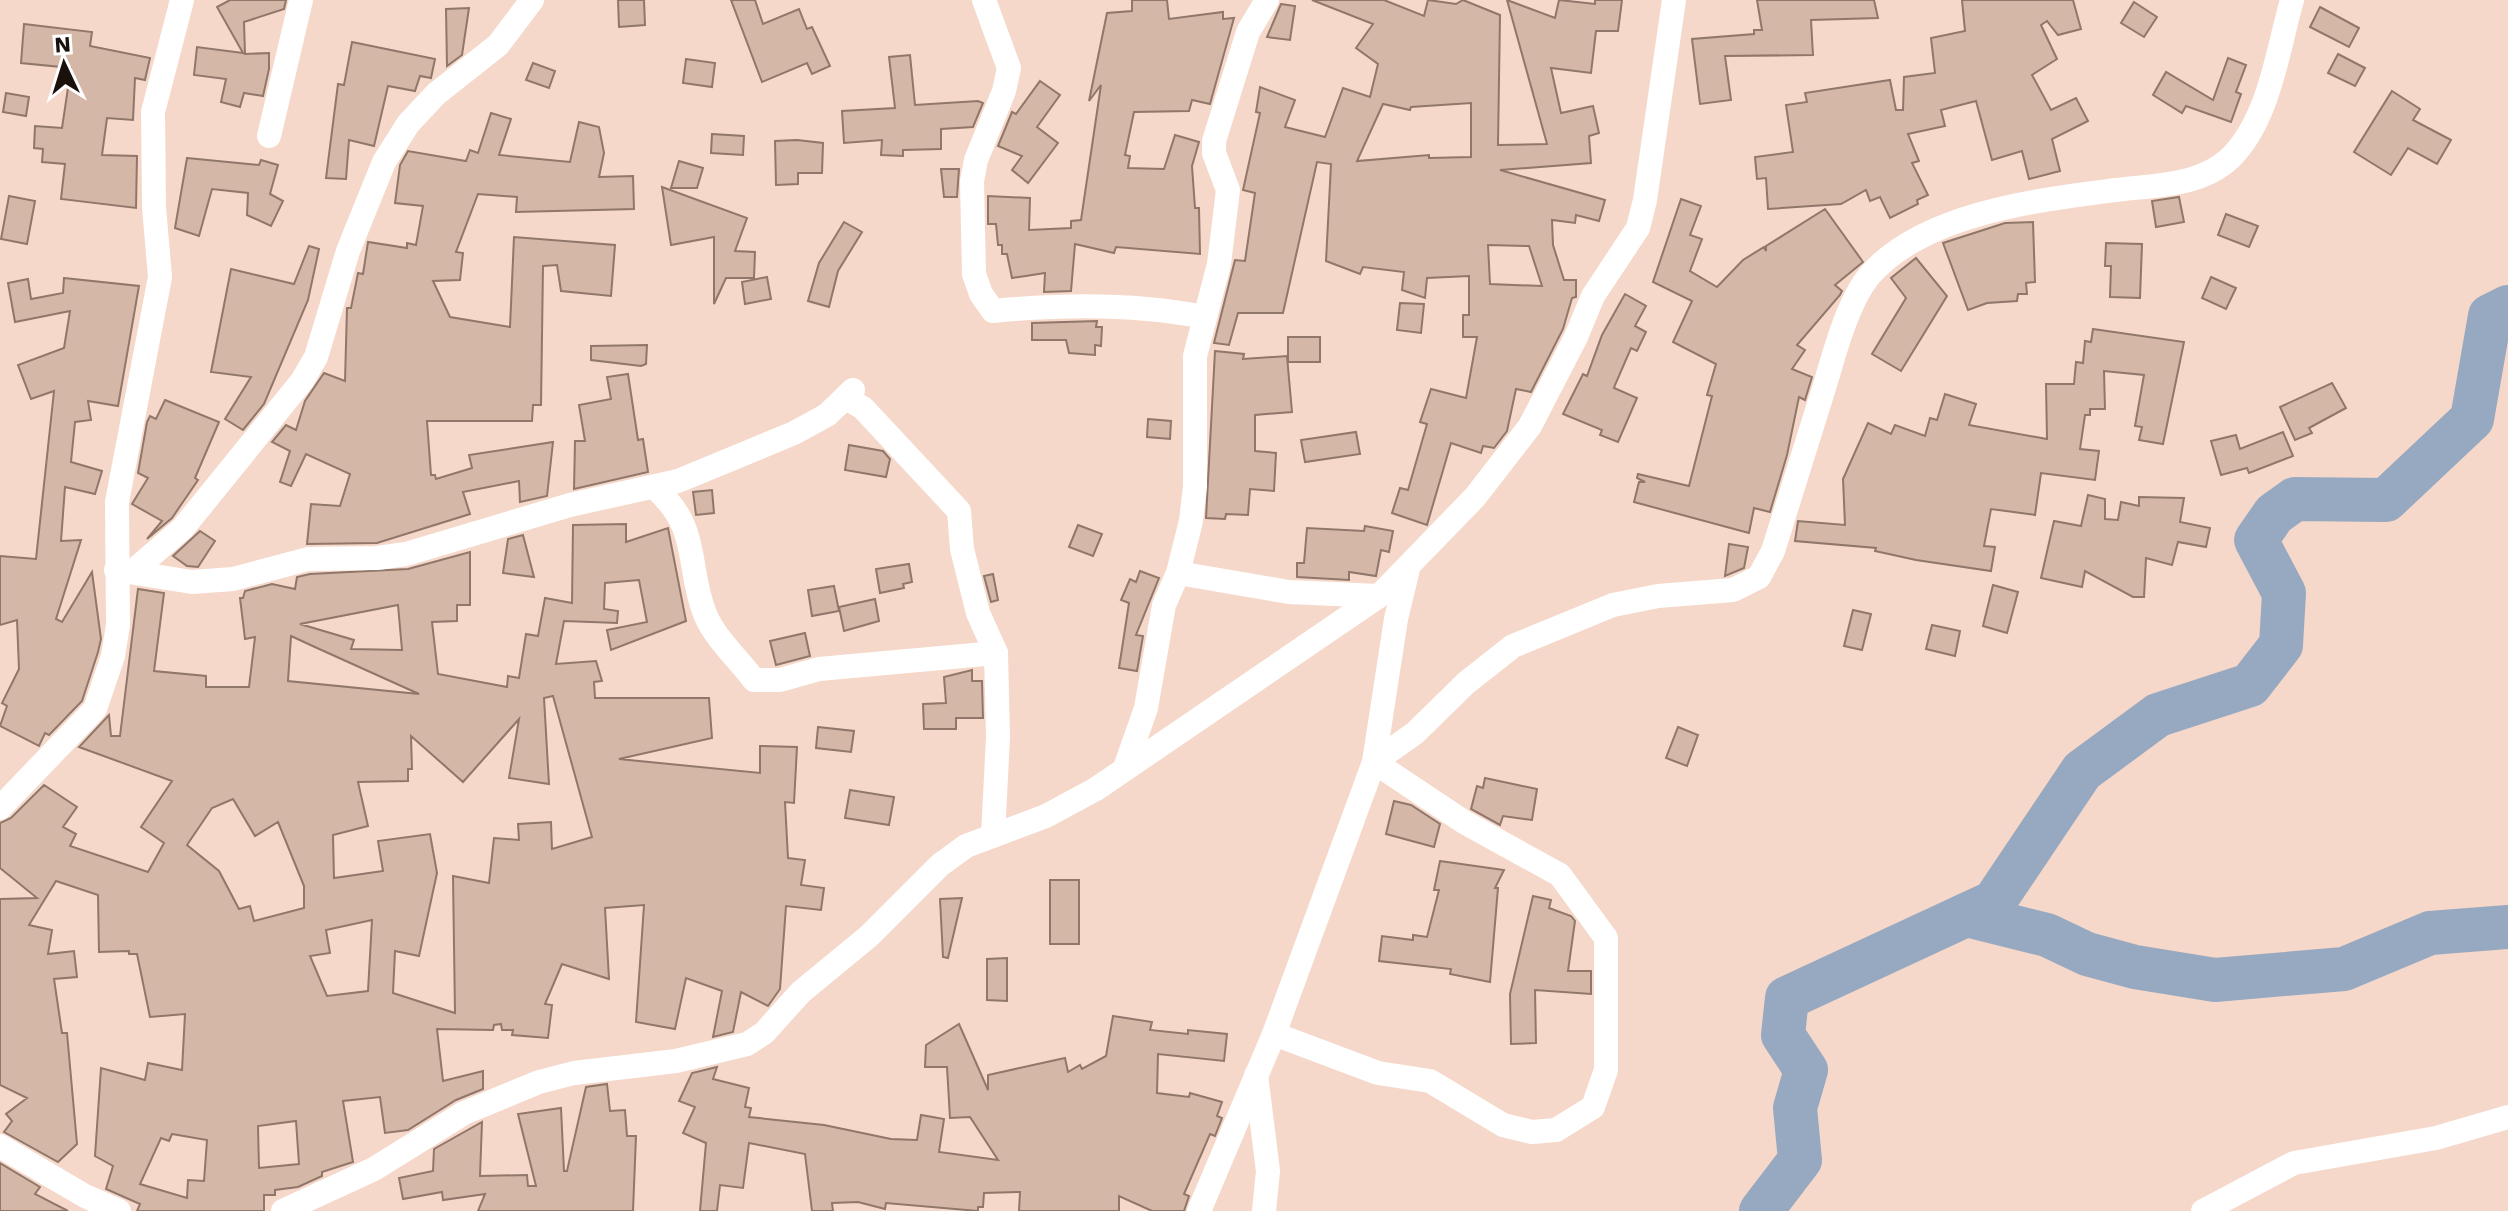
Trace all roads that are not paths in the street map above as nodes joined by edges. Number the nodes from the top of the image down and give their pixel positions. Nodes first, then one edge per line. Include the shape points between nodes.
1 (301, 0) edge
2 (532, 0) edge
3 (984, 0) edge
4 (1267, 0) edge
5 (1674, 0) edge
6 (2292, 0) edge
7 (175, 1) edge
8 (269, 136) dead end
9 (1204, 317) junction
10 (655, 488) junction
11 (1409, 566) junction
12 (124, 571) junction
13 (1178, 573) junction
14 (1379, 596) junction
15 (996, 653) junction
16 (1374, 762) junction
17 (1125, 768) junction
18 (0, 808) edge
19 (993, 836) junction
20 (1274, 1034) junction
21 (1256, 1075) junction
22 (2508, 1117) edge
23 (0, 1146) edge
24 (119, 1211) edge
25 (283, 1211) edge
26 (1199, 1211) edge
27 (1264, 1211) edge
28 (2203, 1211) edge

1 - 8 street
2 - 12 street via 498,45 436,94 408,124 384,162 348,251 316,357 302,381 183,528
3 - 9 street via 1009,68 972,181 973,263 981,294 993,311 1110,306
4 - 9 street via 1248,32 1214,141 1228,190 1219,264
5 - 11 street via 1638,228 1593,296 1530,426 1475,497
6 - 16 street via 2262,104 2234,154 2214,170 2189,180 1967,218 1896,252 1868,278 1841,334 1773,551 1759,577 1733,590 1613,605 1513,646 1415,733
7 - 12 street via 153,112 160,277 119,489
9 - 13 street via 1195,371 1195,486
10 - 12 street via 570,505 406,554 308,559 192,582
10 - 15 street via 672,503 685,528 705,615 754,680
10 - 15 street via 794,433 827,415 850,394 956,504 978,613
11 - 14 street
11 - 16 street
12 - 18 street via 107,680 95,709
13 - 14 street via 1289,592
13 - 17 street via 1164,605 1146,708
14 - 17 street
15 - 19 street
16 - 20 street
16 - 20 street via 1464,822 1560,875 1606,938 1606,1070 1593,1107 1556,1130 1532,1132 1503,1125 1430,1081 1378,1073
17 - 19 street via 1046,816
19 - 25 street via 966,846 940,865 747,1044 539,1082 464,1113 374,1169
20 - 21 street
21 - 26 street
21 - 27 street via 1268,1171
22 - 28 street via 2436,1138 2294,1163
23 - 24 street

